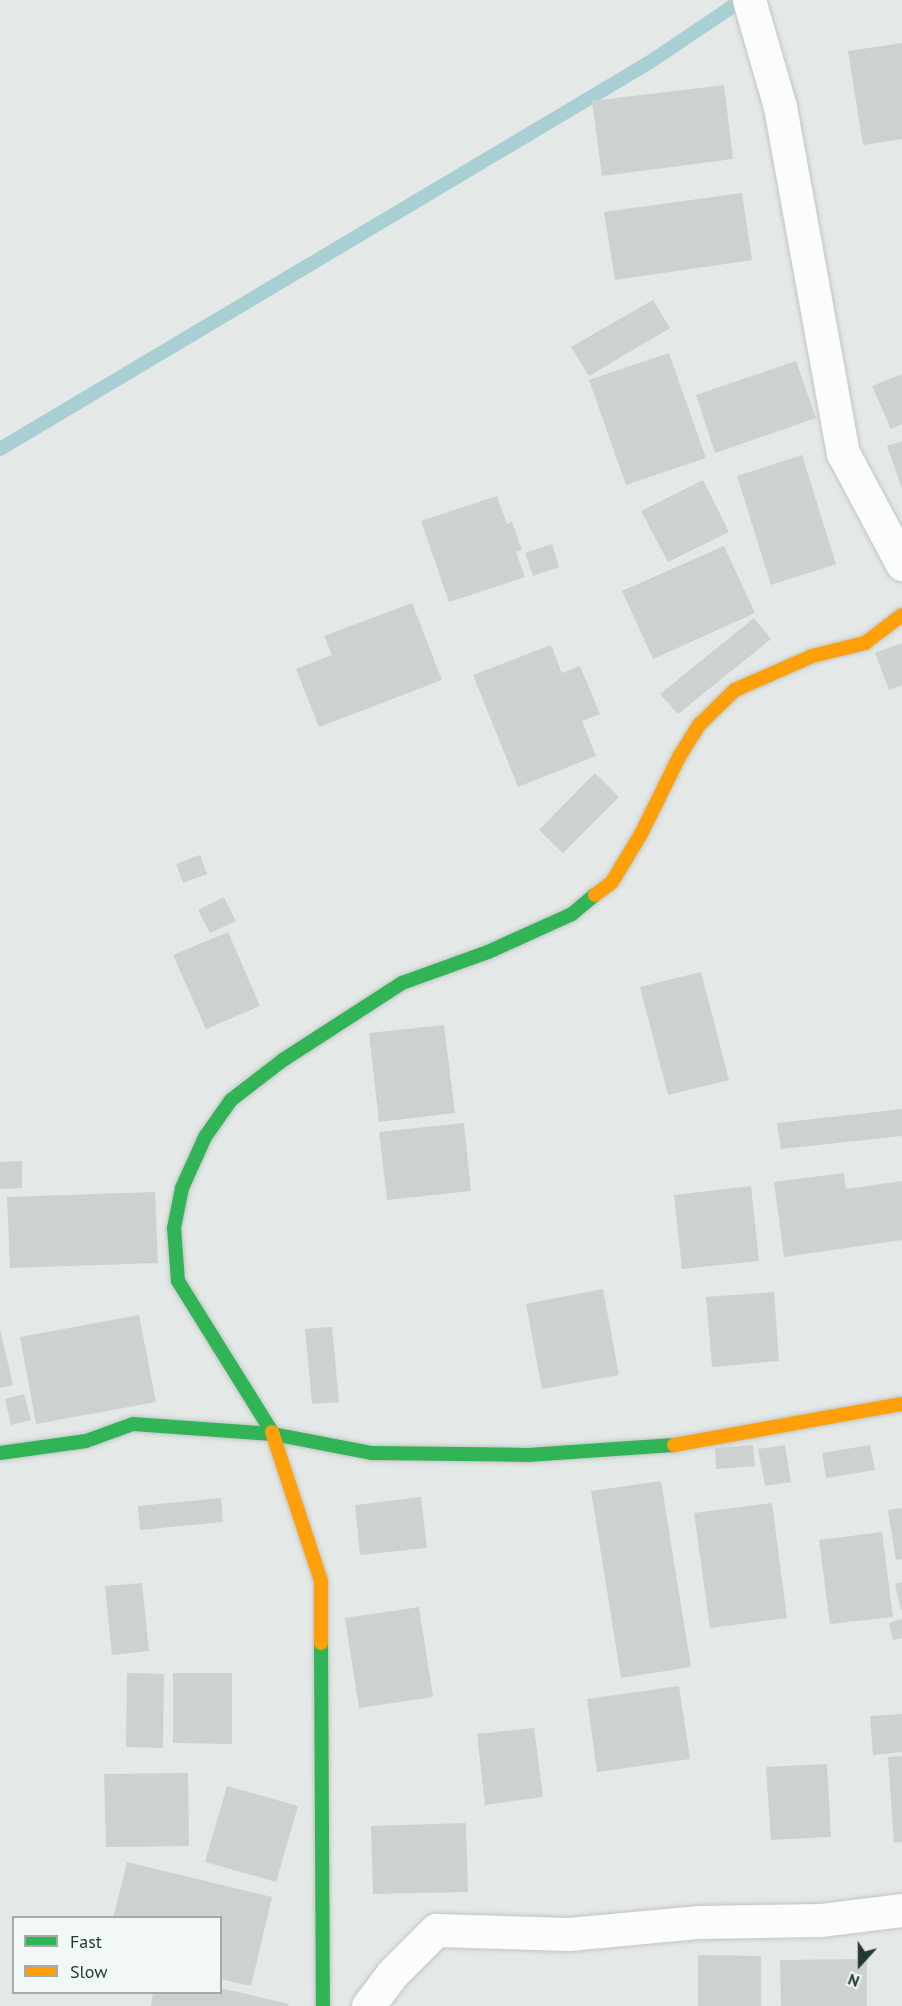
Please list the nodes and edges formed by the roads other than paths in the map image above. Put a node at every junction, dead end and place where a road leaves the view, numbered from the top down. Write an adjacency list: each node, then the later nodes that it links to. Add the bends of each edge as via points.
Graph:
1 (749, 0): 2 (street, via 780,108 843,453)
2 (902, 564)
3 (902, 615): 5 (street, via 865,644 812,656 735,690 700,724 612,882 572,914 488,952 402,983 283,1060 231,1100 205,1137 182,1188 174,1228 178,1281)
4 (902, 1404): 5 (street, via 657,1448 528,1455 372,1453)
5 (273, 1434): 6 (street, via 134,1424 86,1441); 8 (street, via 321,1581)
6 (0, 1453)
7 (902, 1910): 9 (street, via 820,1920 699,1922 569,1934 436,1930)
8 (323, 2006)
9 (368, 2006)

